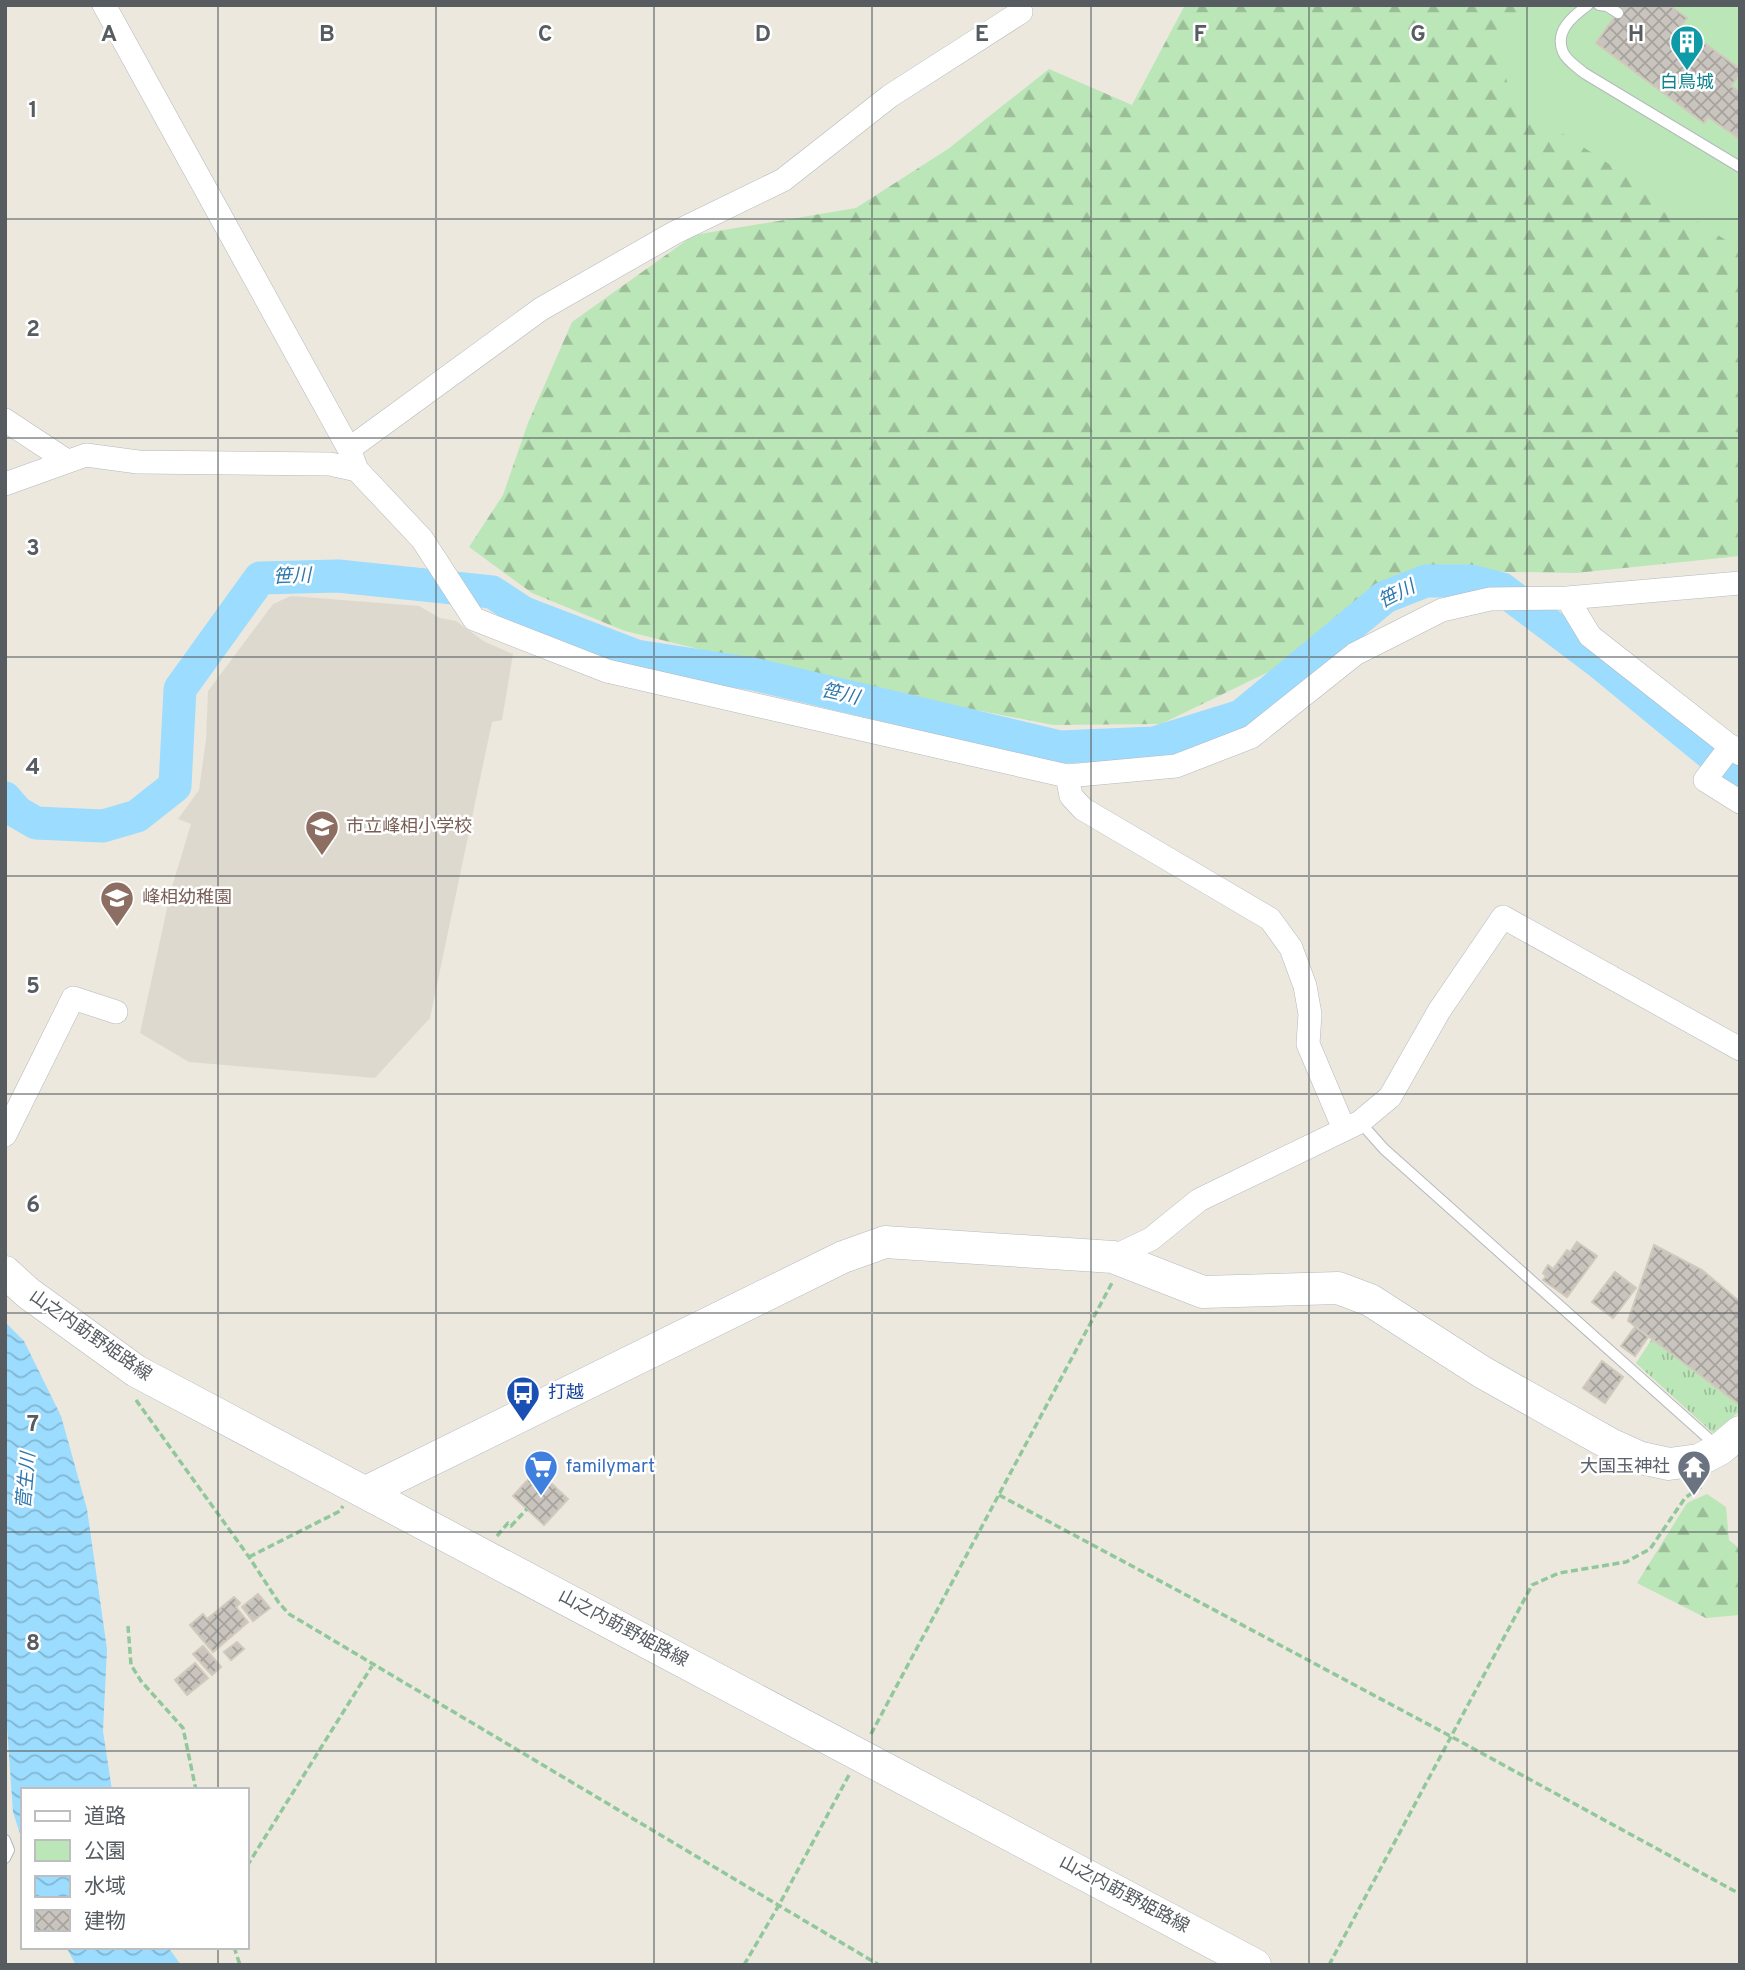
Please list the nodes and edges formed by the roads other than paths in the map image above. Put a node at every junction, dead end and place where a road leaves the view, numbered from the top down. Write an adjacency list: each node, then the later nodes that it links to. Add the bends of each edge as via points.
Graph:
1 (104, 5): 8 (street)
2 (1588, 5): 6 (lane, via 1570,17 1560,37 1563,54 1584,73)
3 (1599, 5): 5 (lane)
4 (1021, 12): 8 (street, via 890,96 783,180 674,233 541,309)
5 (1618, 13)
6 (1740, 167)
7 (5, 420): 9 (street)
8 (353, 460): 9 (street, via 330,464 138,462 86,455); 14 (street, via 422,539 474,619 607,671)
9 (67, 461): 10 (street)
10 (5, 484)
11 (1740, 583): 12 (street)
12 (1567, 598): 13 (street, via 1590,636); 14 (street, via 1490,599 1442,610 1355,654 1251,737 1176,766)
13 (1735, 750): 15 (street, via 1705,780)
14 (1067, 776): 18 (street, via 1071,796 1083,809 1270,919 1291,948 1305,986 1310,1014 1308,1044)
15 (1740, 802)
16 (116, 1012): 19 (street, via 73,998)
17 (1735, 1039): 18 (street, via 1503,917 1439,1011 1391,1097)
18 (1352, 1126): 20 (street, via 1199,1200); 22 (lane)
19 (5, 1135)
20 (1118, 1259): 22 (street, via 1203,1292 1338,1287 1370,1300 1482,1372 1641,1458 1669,1464 1699,1460); 23 (street, via 886,1242 843,1257)
21 (5, 1272): 23 (street, 山之内莇野姫路線, via 136,1371)
22 (1730, 1441)
23 (360, 1489): 26 (street, 山之内莇野姫路線)
24 (5, 1840): 25 (lane, via 9,1850)
25 (5, 1858)
26 (1255, 1965)

